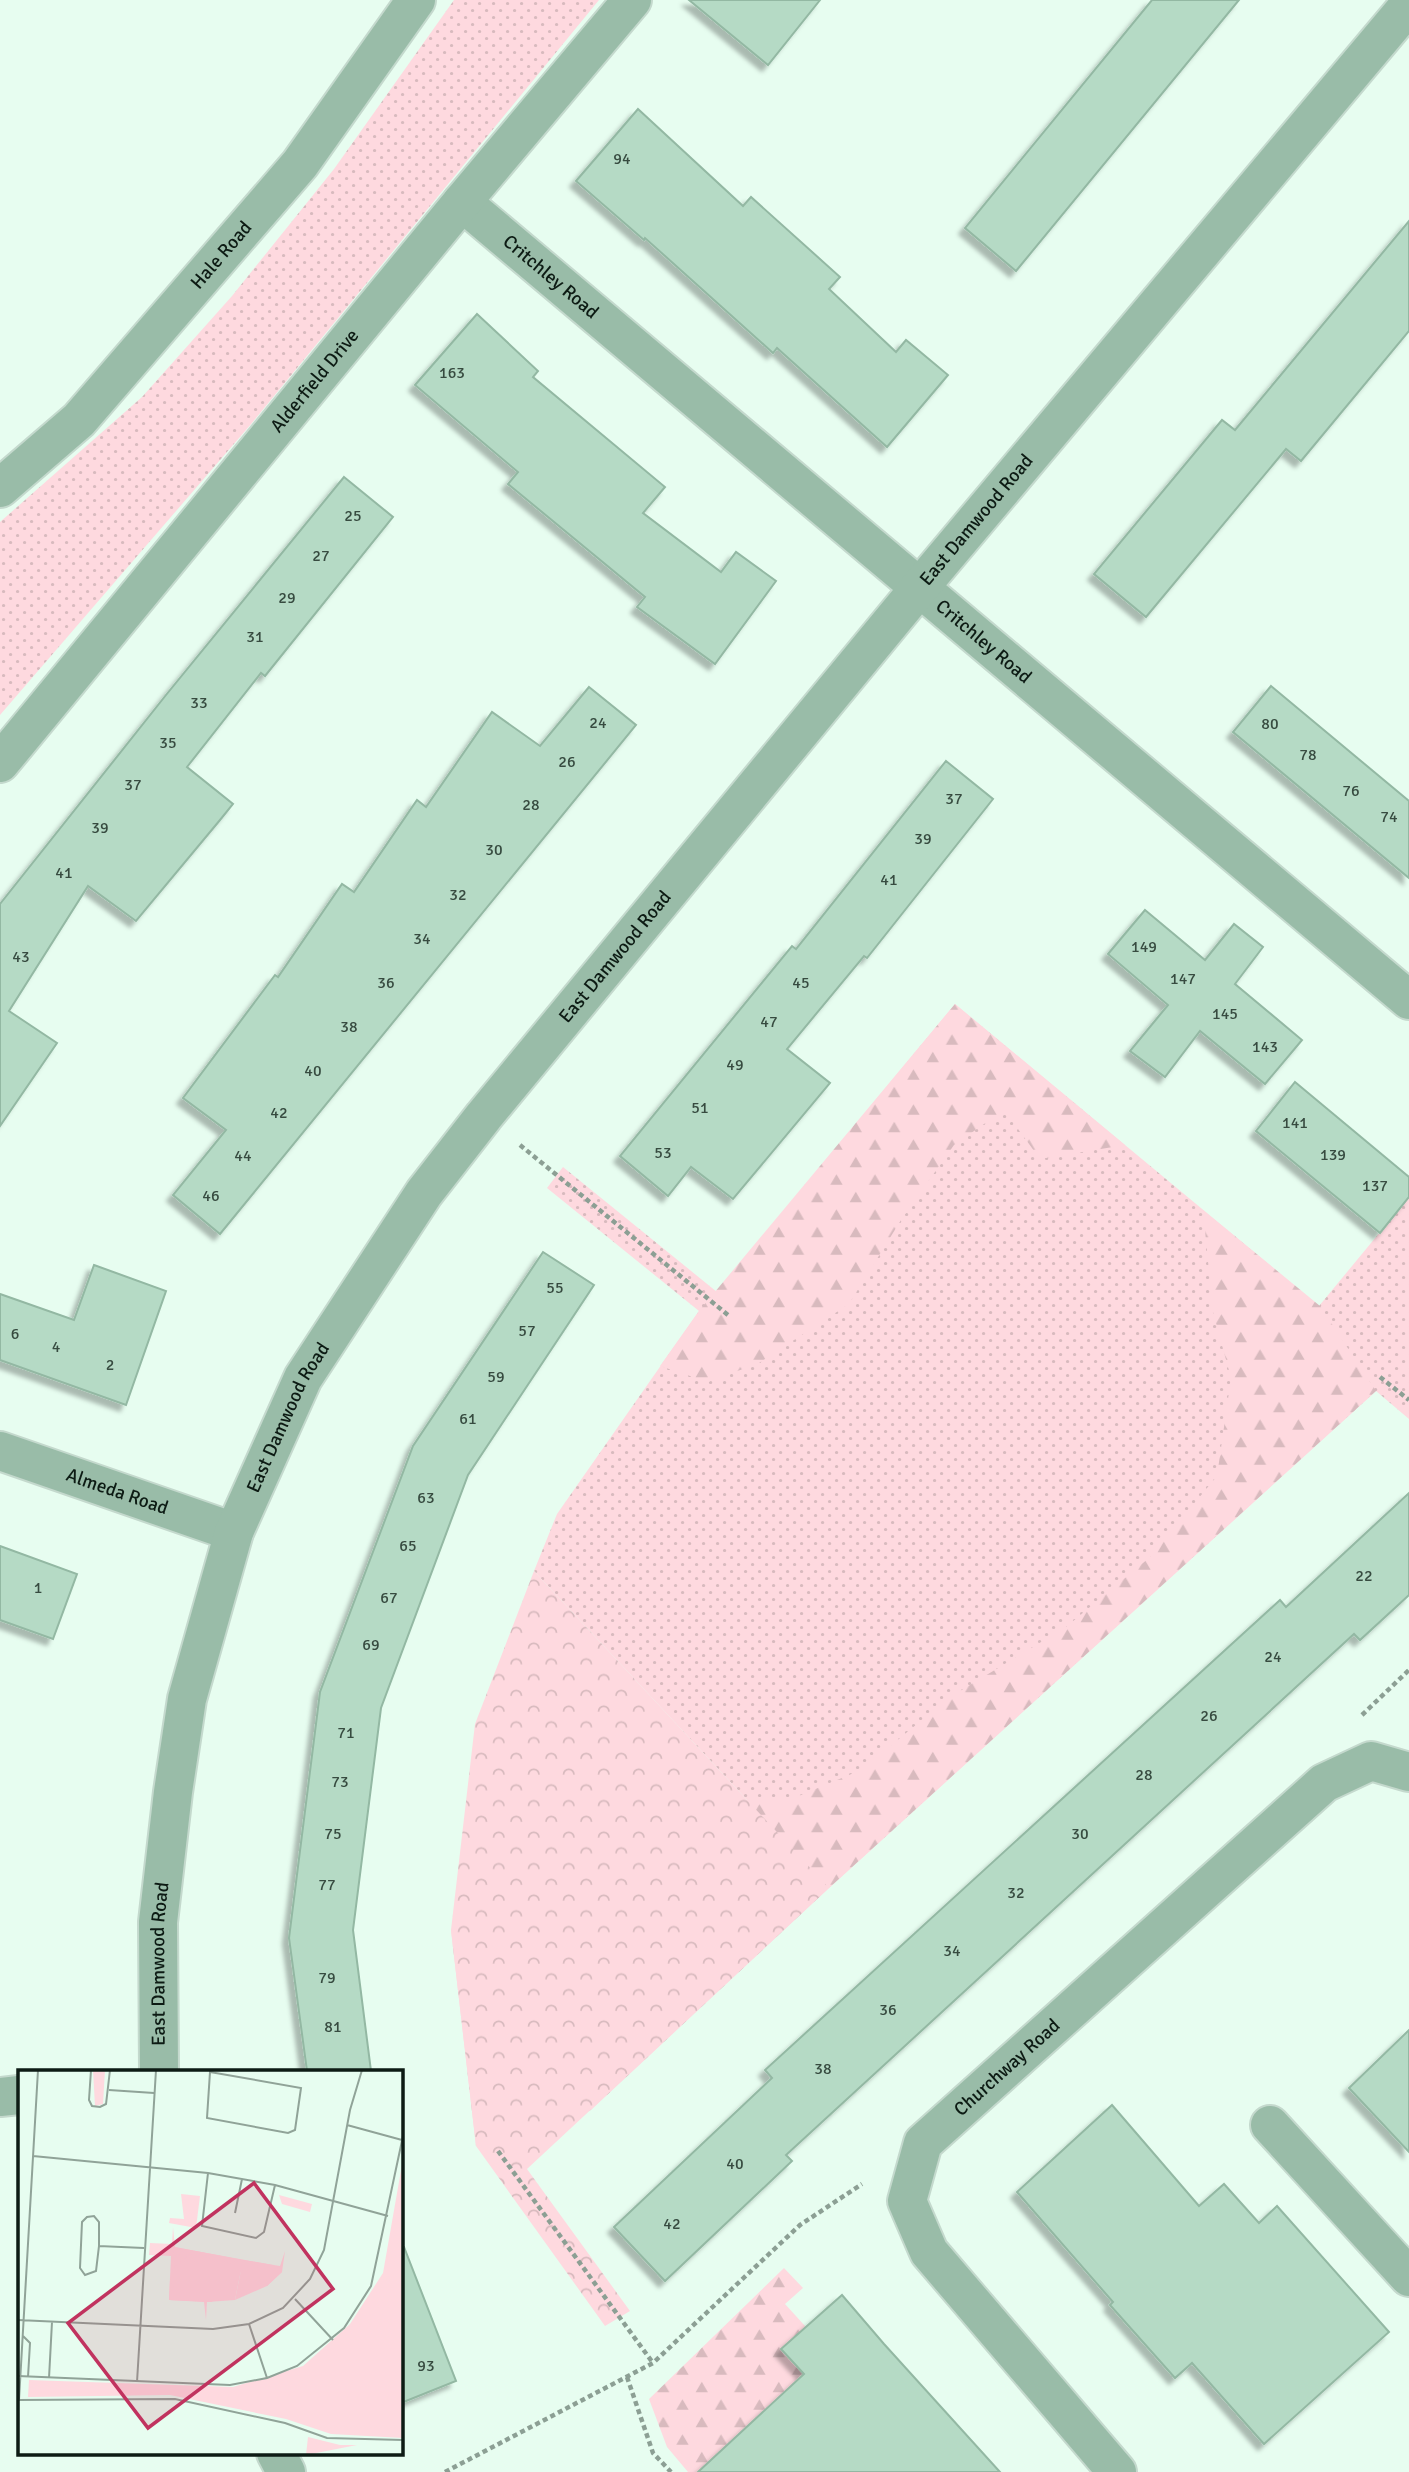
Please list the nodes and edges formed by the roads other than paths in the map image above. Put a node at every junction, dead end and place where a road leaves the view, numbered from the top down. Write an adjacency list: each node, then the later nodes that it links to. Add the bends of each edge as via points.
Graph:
1 (416, 0): 5 (street, Hale Road, via 300,164 79,420)
2 (632, 0): 4 (street, Alderfield Drive)
3 (1409, 5): 6 (street, East Damwood Road)
4 (462, 202): 6 (street, Critchley Road); 7 (street, Alderfield Drive)
5 (0, 488)
6 (920, 587): 8 (street, Critchley Road); 10 (street, East Damwood Road, via 424,1193 303,1378)
7 (0, 763)
8 (1409, 1000)
9 (0, 1451): 10 (street, Almeda Road)
10 (234, 1532): 12 (street, East Damwood Road, via 187,1699 173,1792 158,1922)
11 (1409, 1772): 19 (street, Churchway Road, via 1371,1761 1324,1783 923,2143 907,2201 929,2252)
12 (159, 2070)
13 (18, 2095): 14 (street)
14 (0, 2097)
15 (1270, 2125): 16 (street)
16 (1409, 2277)
17 (277, 2454): 18 (street)
18 (286, 2472)
19 (1116, 2472)

